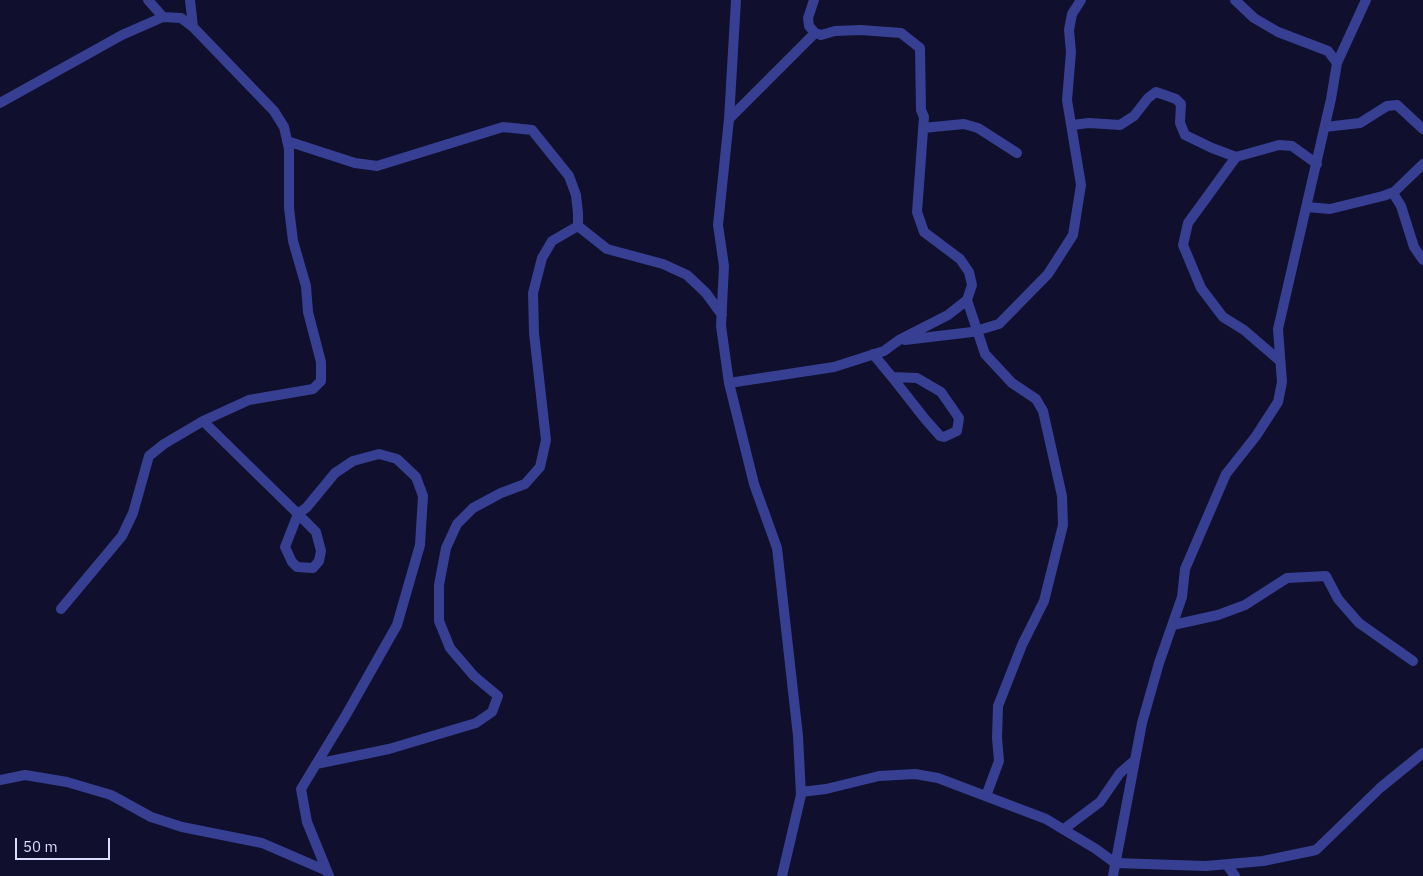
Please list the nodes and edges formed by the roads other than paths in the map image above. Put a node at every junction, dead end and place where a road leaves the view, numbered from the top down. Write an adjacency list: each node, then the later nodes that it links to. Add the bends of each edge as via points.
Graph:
1 (148, 0): 10 (street)
2 (736, 0): 15 (street)
3 (814, 0): 12 (street, via 808,18)
4 (1070, 0): 9 (street)
5 (1081, 0): 9 (street)
6 (1235, 0): 13 (street, via 1254,18 1278,32 1328,52)
7 (1366, 0): 13 (street)
8 (190, 1): 11 (street)
9 (1072, 14): 16 (street, via 1068,100)
10 (163, 17): 11 (street, via 180,18); 14 (street, via 122,35)
11 (193, 28): 20 (street, via 274,111 284,127)
12 (815, 33): 15 (street); 18 (street, via 861,30 901,33 910,38 920,48)
13 (1336, 63): 17 (street)
14 (0, 103)
15 (729, 119): 30 (street, via 718,225 724,266)
16 (1072, 125): 22 (street, via 1120,125 1134,116 1156,92 1181,104 1180,123 1185,135); 31 (street, via 1081,185 1073,235 1048,274 1000,324)
17 (1325, 127): 19 (street, via 1360,123 1387,106 1397,105); 23 (street)
18 (923, 128): 21 (street, via 964,124 978,128); 29 (street, via 917,212 924,232 960,259 969,272 972,285)
19 (1423, 129)
20 (287, 141): 27 (street, via 354,163 377,166 502,127 532,130 569,176 576,194); 37 (street, via 293,241 306,286 308,312 321,362 321,381 313,388 249,400)
21 (1017, 153)
22 (1236, 157): 23 (street, via 1279,145 1292,146); 34 (street, via 1188,223 1183,246 1201,288 1223,317 1244,330)
23 (1317, 164): 26 (street)
24 (1423, 164): 25 (street)
25 (1393, 193): 26 (street, via 1330,209); 28 (street)
26 (1307, 207): 34 (street, via 1278,328)
27 (578, 226): 30 (street, via 607,249 663,264 687,275); 44 (street, via 552,242 542,258 533,293 534,333 546,440 540,467 525,484 473,508 458,524 446,548 438,585 439,622 446,639 474,676 498,696 492,712 476,723 389,749)
28 (1423, 260)
29 (966, 300): 31 (street); 32 (street, via 948,315)
30 (722, 315): 36 (street)
31 (978, 331): 32 (street); 47 (street, via 985,354 1012,383 1036,399 1043,411 1060,483 1063,525 1044,600 998,706 1000,760)
32 (899, 340): 33 (street)
33 (874, 354): 35 (street); 36 (street, via 834,367)
34 (1280, 361): 40 (street, via 1282,382 1278,402 1226,474 1185,569 1182,597)
35 (892, 377): 35 (street, via 940,436 957,431 960,418 941,392 917,378)
36 (729, 383): 46 (street, via 754,484 776,548 798,736)
37 (203, 421): 38 (street); 39 (street, via 149,456 133,513 122,536)
38 (298, 514): 38 (street, via 286,547 297,567 313,568 321,551 316,532); 44 (street, via 335,472 353,461 379,454 398,459 416,477 424,496 420,546 397,625)
39 (62, 610)
40 (1173, 625): 41 (street, via 1245,605 1287,578 1326,576 1338,599 1359,623); 43 (street, via 1142,723)
41 (1413, 661)
42 (1423, 753): 50 (street, via 1374,794 1316,850)
43 (1135, 760): 48 (street, via 1120,773 1100,802); 49 (street)
44 (316, 764): 51 (street, via 301,789 307,822)
45 (0, 780): 51 (street, via 25,776 67,782 111,795 151,817 182,827 262,843)
46 (801, 792): 47 (street, via 879,776 915,774 938,778); 52 (street)
47 (986, 796): 48 (street)
48 (1064, 829): 49 (street)
49 (1115, 863): 50 (street); 53 (street)
50 (1227, 865): 54 (street)
51 (328, 873)
52 (782, 876)
53 (1112, 876)
54 (1235, 876)

